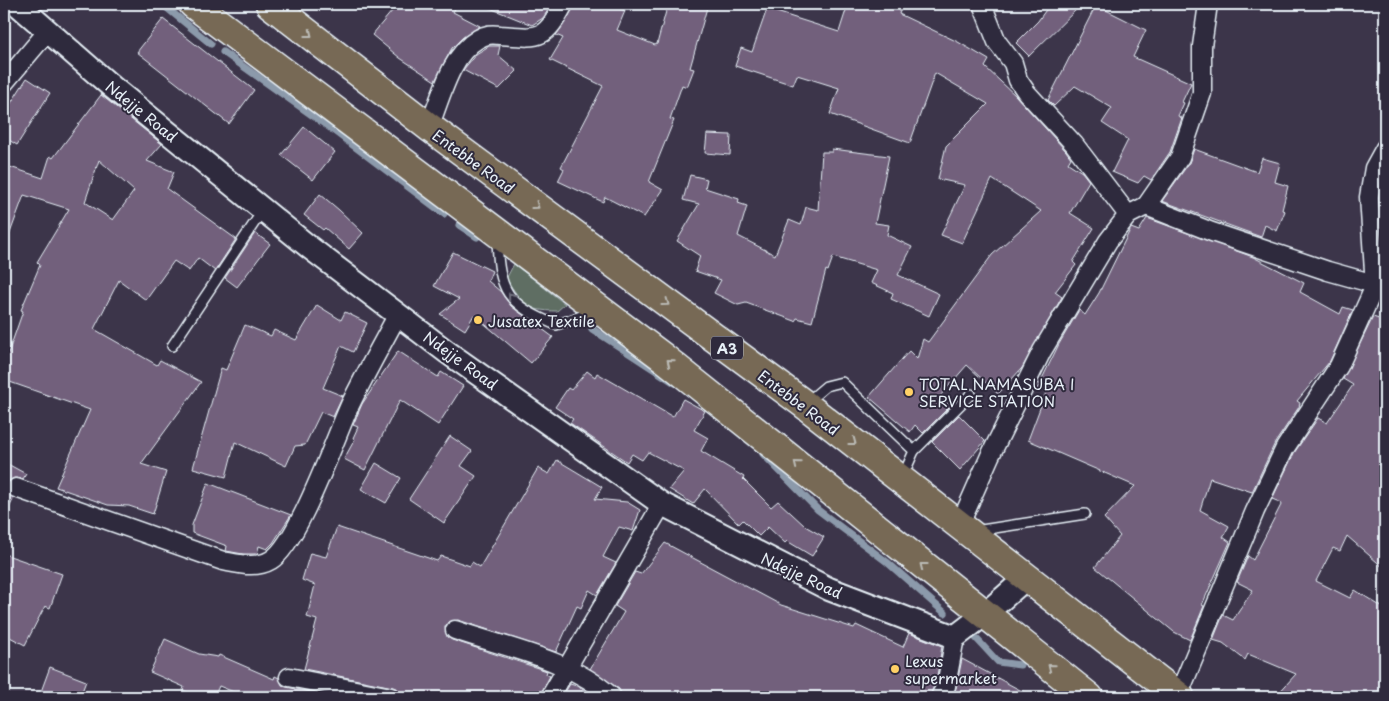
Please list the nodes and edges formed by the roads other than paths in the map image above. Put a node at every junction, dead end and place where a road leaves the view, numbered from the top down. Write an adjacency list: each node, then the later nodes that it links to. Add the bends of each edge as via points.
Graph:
1 (17, 4): 7 (street, Ndejje Road)
2 (193, 4): 14 (main road)
3 (270, 4): 9 (main road, Entebbe Road / A3, one-way to 9)
4 (564, 4): 9 (street, via 543,34 532,38 488,34 467,47 454,65)
5 (982, 4): 13 (street, via 997,42 1013,63 1027,94 1074,144)
6 (1208, 4): 11 (street, via 1202,46 1202,93 1180,156)
7 (47, 32): 8 (street); 12 (street, Ndejje Road)
8 (4, 83)
9 (429, 127): 20 (main road, Entebbe Road / A3, one-way to 20)
10 (1385, 148): 15 (street, via 1374,168 1369,197)
11 (1146, 206): 13 (street); 15 (street, via 1212,232)
12 (263, 209): 17 (street, Ndejje Road); 18 (lane)
13 (1128, 214): 26 (street, via 1108,241 1023,386 973,493)
14 (496, 231): 16 (main road); 16 (lane, one-way to 14, via 556,325 531,315 509,296 498,271)
15 (1380, 287): 38 (street, via 1339,366 1285,448 1255,511)
16 (600, 309): 28 (main road, one-way to 16)
17 (398, 314): 23 (street, via 351,404 301,520 285,548 271,560 248,566 223,561); 24 (street, Ndejje Road)
18 (172, 346)
19 (971, 394): 21 (lane)
20 (804, 404): 21 (lane, via 826,386 842,382); 22 (main road, Entebbe Road / A3, one-way to 22)
21 (914, 451): 22 (lane)
22 (902, 479): 26 (main road, Entebbe Road / A3)
23 (16, 488)
24 (662, 504): 30 (street, Ndejje Road, via 829,590); 31 (street)
25 (1085, 514): 26 (lane)
26 (965, 528): 27 (main road, Entebbe Road / A3)
27 (1026, 578): 28 (street); 38 (main road, Entebbe Road / A3)
28 (985, 614): 30 (street); 37 (main road, one-way to 28)
29 (455, 630): 31 (street)
30 (955, 637): 36 (street, via 946,686)
31 (567, 667): 34 (street); 35 (street)
32 (288, 677): 33 (street)
33 (390, 697)
34 (550, 697)
35 (612, 697)
36 (940, 697)
37 (1089, 697)
38 (1179, 697)

